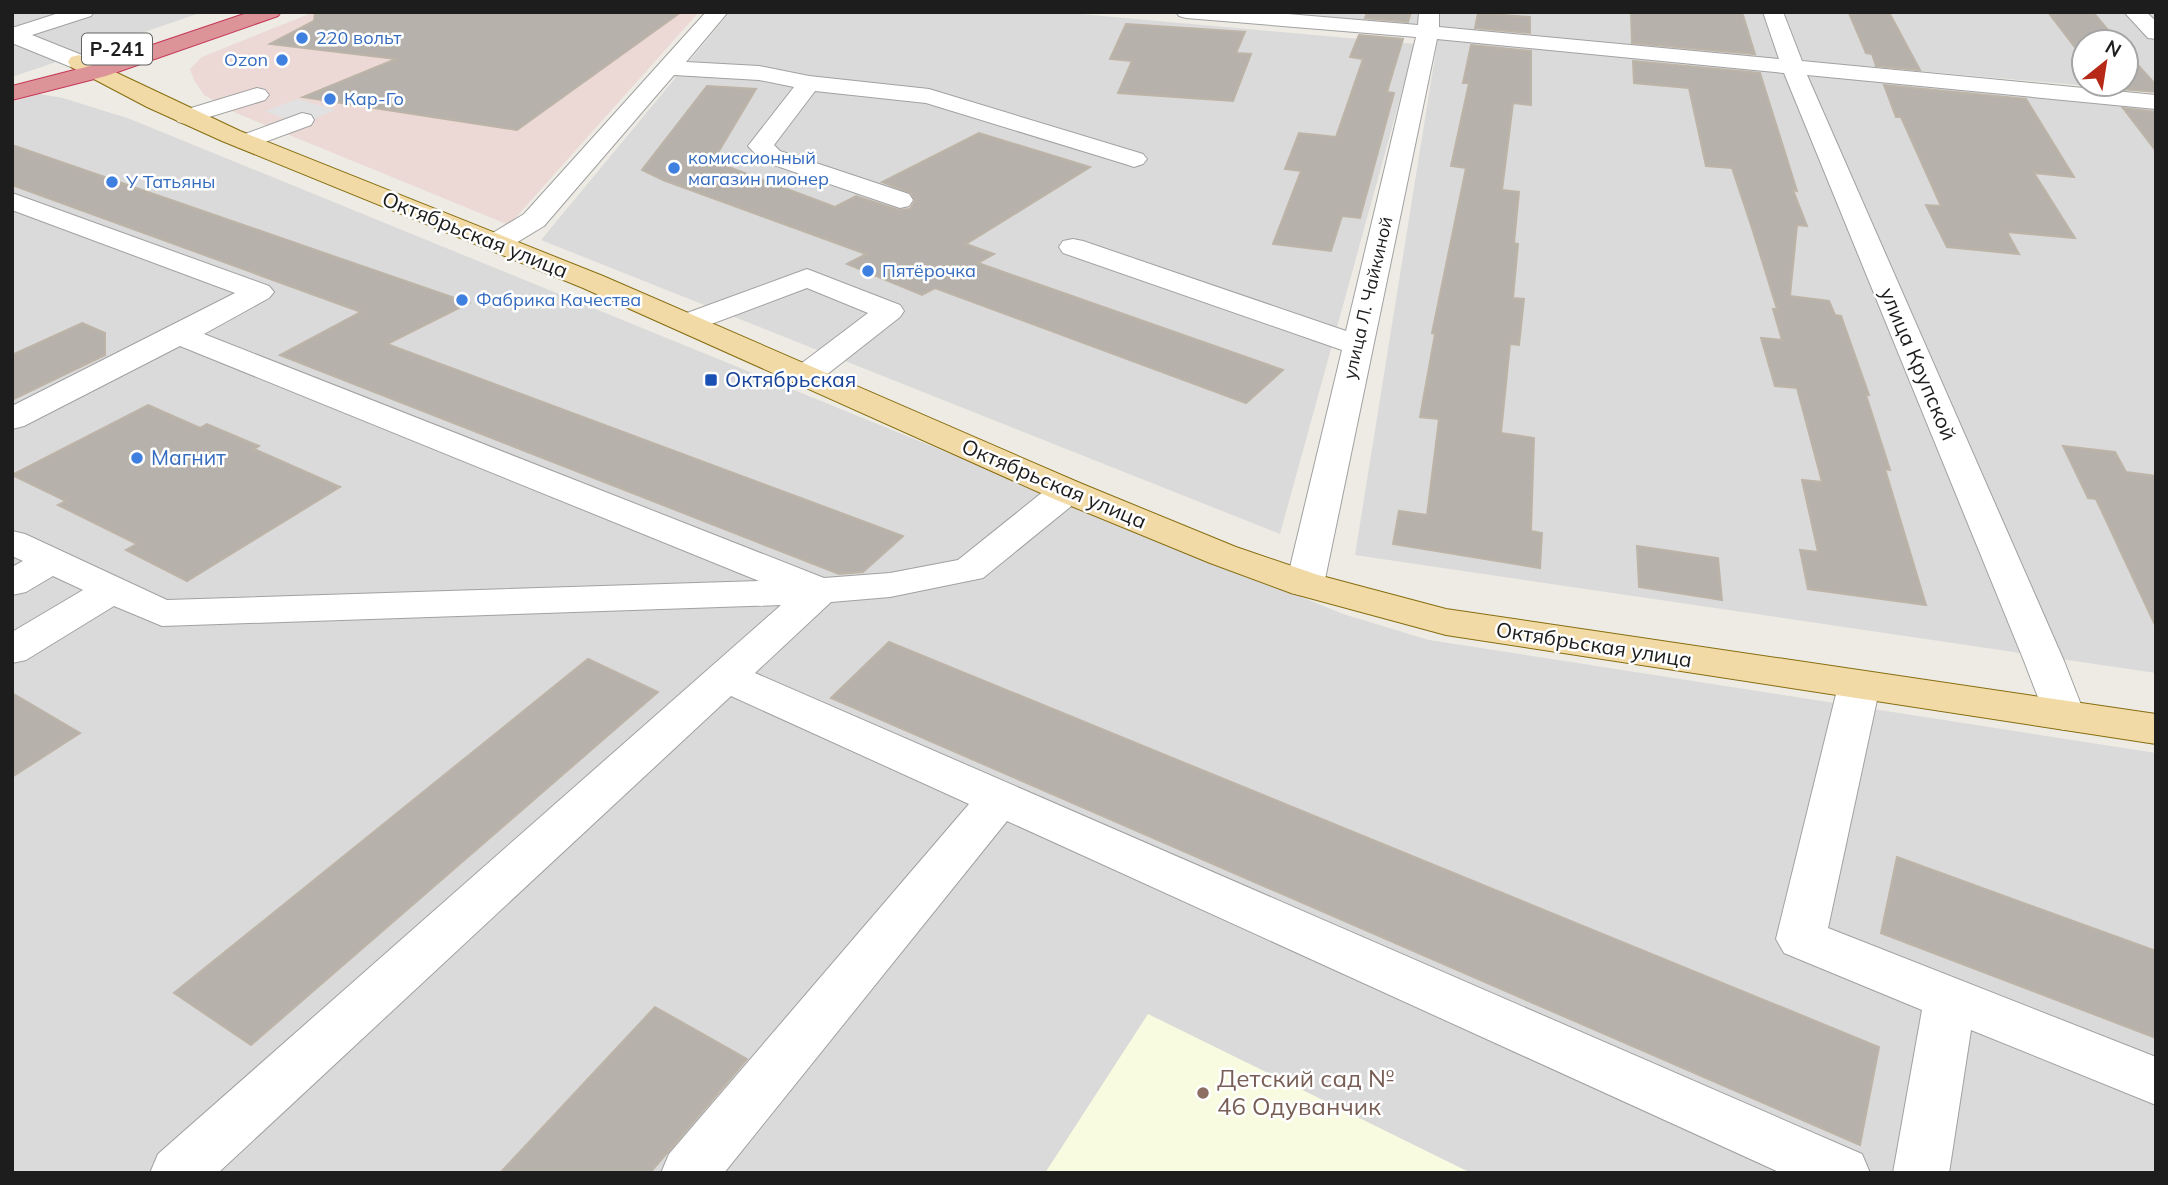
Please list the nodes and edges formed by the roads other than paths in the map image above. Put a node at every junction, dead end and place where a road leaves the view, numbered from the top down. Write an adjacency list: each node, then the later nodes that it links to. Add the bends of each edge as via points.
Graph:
1 (84, 12): 10 (street)
2 (222, 12): 11 (highway, Р-241)
3 (271, 12): 11 (highway, Р-241, via 205,36)
4 (718, 12): 12 (street)
5 (1186, 12): 8 (street)
6 (1773, 12): 13 (street, улица Крупской)
7 (2134, 12): 9 (street)
8 (1429, 22): 13 (street); 29 (street, улица Л. Чайкиной)
9 (2156, 33)
10 (12, 35): 11 (street, Октябрьская улица)
11 (89, 67): 15 (highway, Р-241); 16 (highway, Р-241); 19 (main road, Октябрьская улица)
12 (669, 68): 14 (street, via 760,73); 25 (street, via 534,220)
13 (1793, 68): 18 (street); 42 (street, улица Крупской)
14 (809, 83): 22 (street, via 929,96); 23 (street, via 760,146 771,156)
15 (12, 87)
16 (12, 93)
17 (257, 94): 19 (street)
18 (2156, 102)
19 (186, 117): 21 (main road, Октябрьская улица)
20 (302, 120): 21 (street)
21 (246, 142): 25 (main road, Октябрьская улица)
22 (1134, 159)
23 (900, 200)
24 (12, 201): 28 (street, via 259,292)
25 (496, 243): 27 (main road, Октябрьская улица)
26 (1073, 247): 29 (street)
27 (687, 323): 30 (main road, Октябрьская улица); 30 (street, via 807,278 890,311)
28 (179, 335): 31 (street); 38 (street)
29 (1358, 345): 36 (street, улица Л. Чайкиной)
30 (805, 376): 32 (main road, Октябрьская улица)
31 (12, 419)
32 (1067, 491): 36 (main road, Октябрьская улица); 38 (street, via 970,570 890,585)
33 (12, 542): 34 (street)
34 (52, 561): 35 (street); 37 (street)
35 (12, 583)
36 (1305, 584): 41 (main road, Октябрьская улица, via 1446,622)
37 (112, 590): 38 (street, via 163,613); 39 (street)
38 (820, 591): 40 (street)
39 (12, 650)
40 (726, 677): 44 (street); 47 (street)
41 (1859, 686): 42 (main road, Октябрьская улица); 45 (street, via 1801,939)
42 (2064, 715): 43 (main road, Октябрьская улица)
43 (2156, 729)
44 (999, 799): 48 (street); 49 (street)
45 (1950, 999): 46 (street); 50 (street)
46 (2156, 1081)
47 (178, 1173)
48 (690, 1173)
49 (1842, 1173)
50 (1922, 1173)

